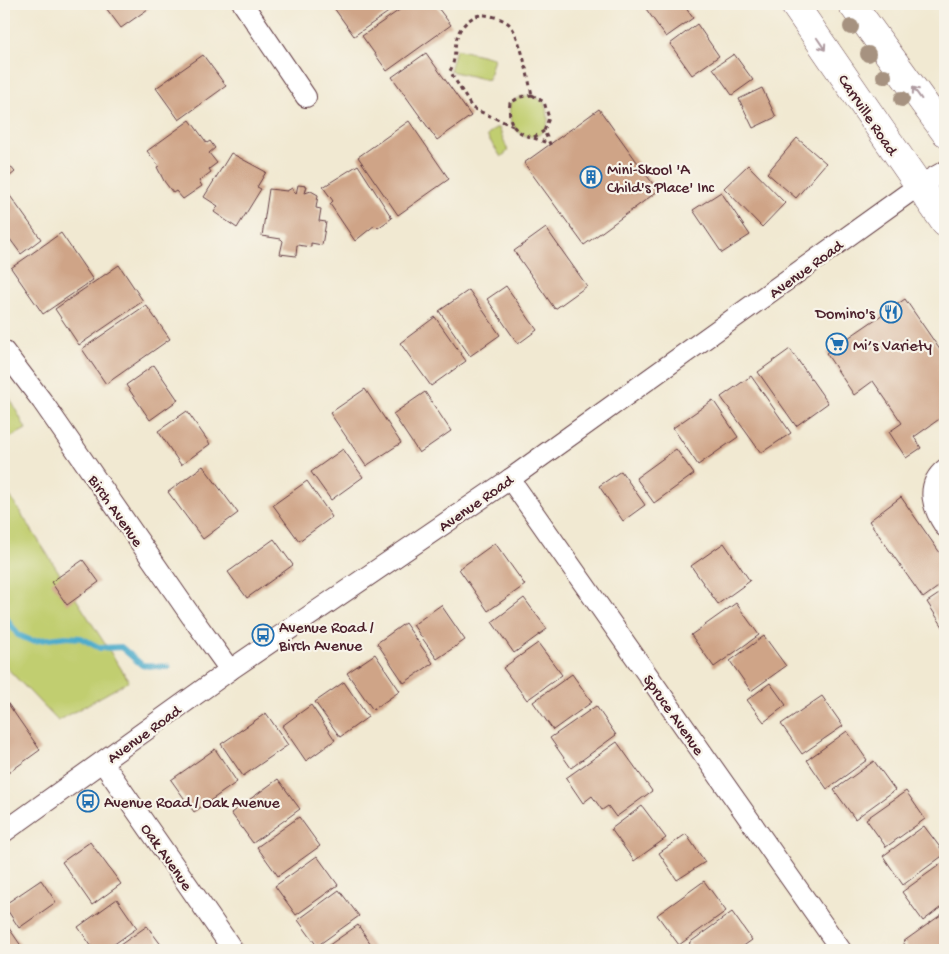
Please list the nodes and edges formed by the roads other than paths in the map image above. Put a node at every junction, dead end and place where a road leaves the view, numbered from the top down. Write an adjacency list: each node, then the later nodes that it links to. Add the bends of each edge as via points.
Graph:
1 (243, 4): 4 (street)
2 (794, 4): 7 (main road, Carrville Road, one-way to 7)
3 (852, 4): 5 (main road, one-way to 3)
4 (306, 97)
5 (945, 132)
6 (945, 171): 7 (street, Avenue Road)
7 (918, 186): 8 (main road, Carrville Road); 11 (street, Avenue Road)
8 (945, 223)
9 (4, 351): 13 (street, Birch Avenue)
10 (945, 469): 12 (street, via 935,484 932,498 934,511)
11 (510, 478): 13 (street, Avenue Road); 17 (street, Spruce Avenue)
12 (945, 527)
13 (230, 670): 14 (street, Avenue Road)
14 (103, 763): 15 (street, Avenue Road); 16 (street, Oak Avenue)
15 (4, 832)
16 (234, 950)
17 (841, 950)

